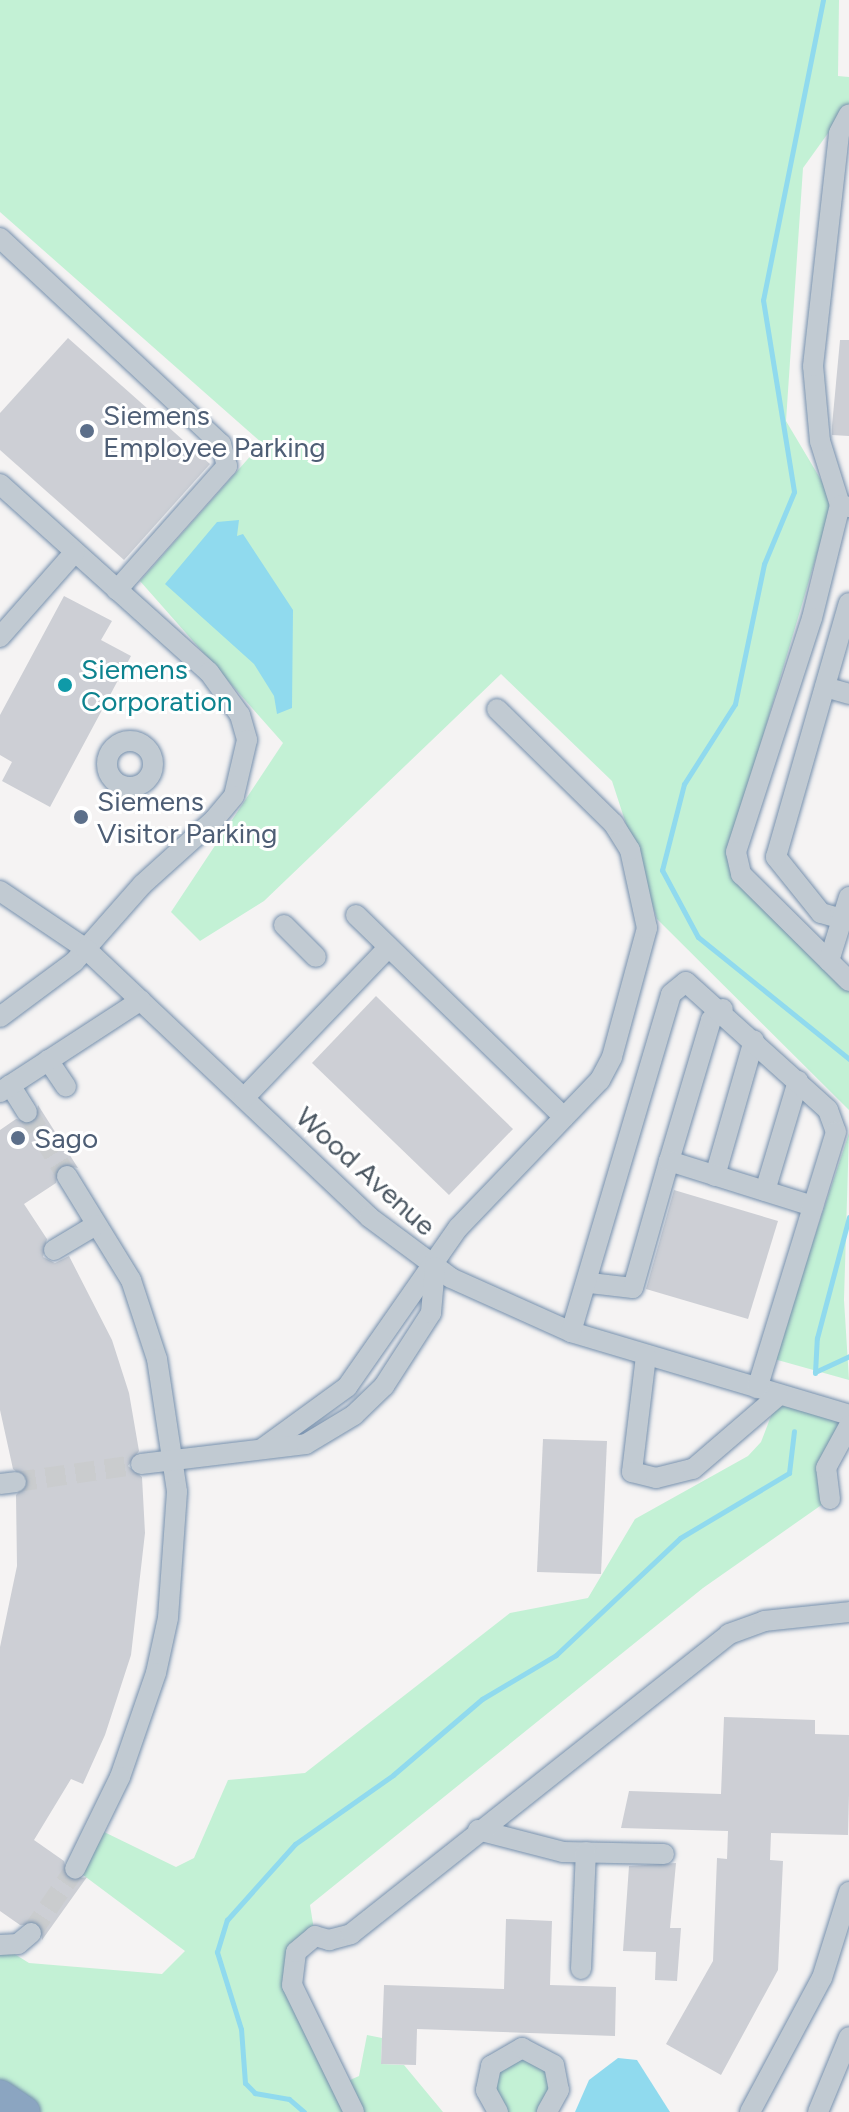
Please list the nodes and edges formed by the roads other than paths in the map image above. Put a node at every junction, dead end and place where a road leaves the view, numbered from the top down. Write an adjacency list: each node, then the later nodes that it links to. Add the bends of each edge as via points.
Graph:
1 (849, 114): 3 (street, via 839,133 813,366 820,441)
2 (0, 238): 7 (street, via 221,444 227,466)
3 (841, 470): 5 (street)
4 (0, 484): 6 (street)
5 (845, 506): 21 (street, via 736,852 741,874)
6 (75, 552): 7 (street); 9 (street)
7 (117, 590): 19 (street, via 226,690 240,715 246,754 234,796 142,885)
8 (849, 603): 10 (street)
9 (0, 637)
10 (825, 687): 11 (street); 16 (street, via 776,857 821,913)
11 (849, 694)
12 (497, 709): 33 (street, via 619,830 647,920 609,1066)
13 (0, 891): 19 (street, Wood Avenue)
14 (849, 897): 16 (street)
15 (356, 915): 18 (street)
16 (842, 919): 21 (street)
17 (284, 925): 20 (street)
18 (389, 947): 31 (street); 33 (street)
19 (86, 949): 23 (street, Wood Avenue); 25 (street)
20 (316, 957)
21 (829, 961): 22 (street)
22 (849, 981)
23 (141, 1000): 27 (street); 31 (street, Wood Avenue)
24 (723, 1009): 26 (street); 34 (street, via 711,1020); 42 (street, via 686,982 671,994)
25 (0, 1017)
26 (754, 1040): 28 (street); 36 (street)
27 (48, 1060): 29 (street); 30 (street)
28 (798, 1081): 37 (street); 38 (street, via 828,1110 836,1132)
29 (66, 1087)
30 (5, 1088): 32 (street)
31 (244, 1098): 41 (street, Wood Avenue, via 375,1222)
32 (27, 1112)
33 (564, 1117): 41 (street, via 458,1228)
34 (669, 1161): 36 (street); 42 (street, via 633,1288)
35 (67, 1176): 39 (street)
36 (715, 1176): 37 (street)
37 (765, 1191): 38 (street)
38 (813, 1206): 47 (street)
39 (96, 1225): 40 (street); 52 (street, via 131,1280 148,1332)
40 (54, 1250)
41 (435, 1267): 43 (street, Wood Avenue, via 495,1302); 45 (street); 46 (street, via 431,1313)
42 (590, 1283): 43 (street)
43 (571, 1332): 44 (street, Wood Avenue)
44 (646, 1356): 47 (street, Wood Avenue); 48 (street, via 632,1472 656,1478 693,1469)
45 (365, 1366): 46 (street); 51 (street, via 327,1406)
46 (388, 1380): 51 (street, via 324,1435)
47 (757, 1388): 48 (street, Wood Avenue)
48 (779, 1395): 49 (street, Wood Avenue)
49 (849, 1415)
50 (849, 1426): 54 (street, via 826,1468)
51 (263, 1448): 52 (street)
52 (174, 1461): 53 (street); 59 (street, via 168,1618 156,1673 120,1777)
53 (141, 1464)
54 (830, 1499)
55 (849, 1612): 56 (street, via 764,1621 729,1634)
56 (478, 1830): 57 (street, via 517,1843); 67 (street, via 351,1934 329,1940 315,1936 296,1952 292,1985)
57 (586, 1852): 58 (street); 63 (street)
58 (664, 1854)
59 (75, 1869)
60 (849, 1892): 70 (street, via 822,1978)
61 (31, 1933): 62 (street, via 18,1944)
62 (0, 1945)
63 (581, 1969)
64 (849, 2037): 71 (street)
65 (0, 2095): 66 (highway)
66 (25, 2112)
67 (354, 2112)
68 (498, 2112): 69 (street, via 486,2090 491,2066 522,2048 546,2056 559,2077)
69 (547, 2112)
70 (750, 2112)
71 (818, 2112)

